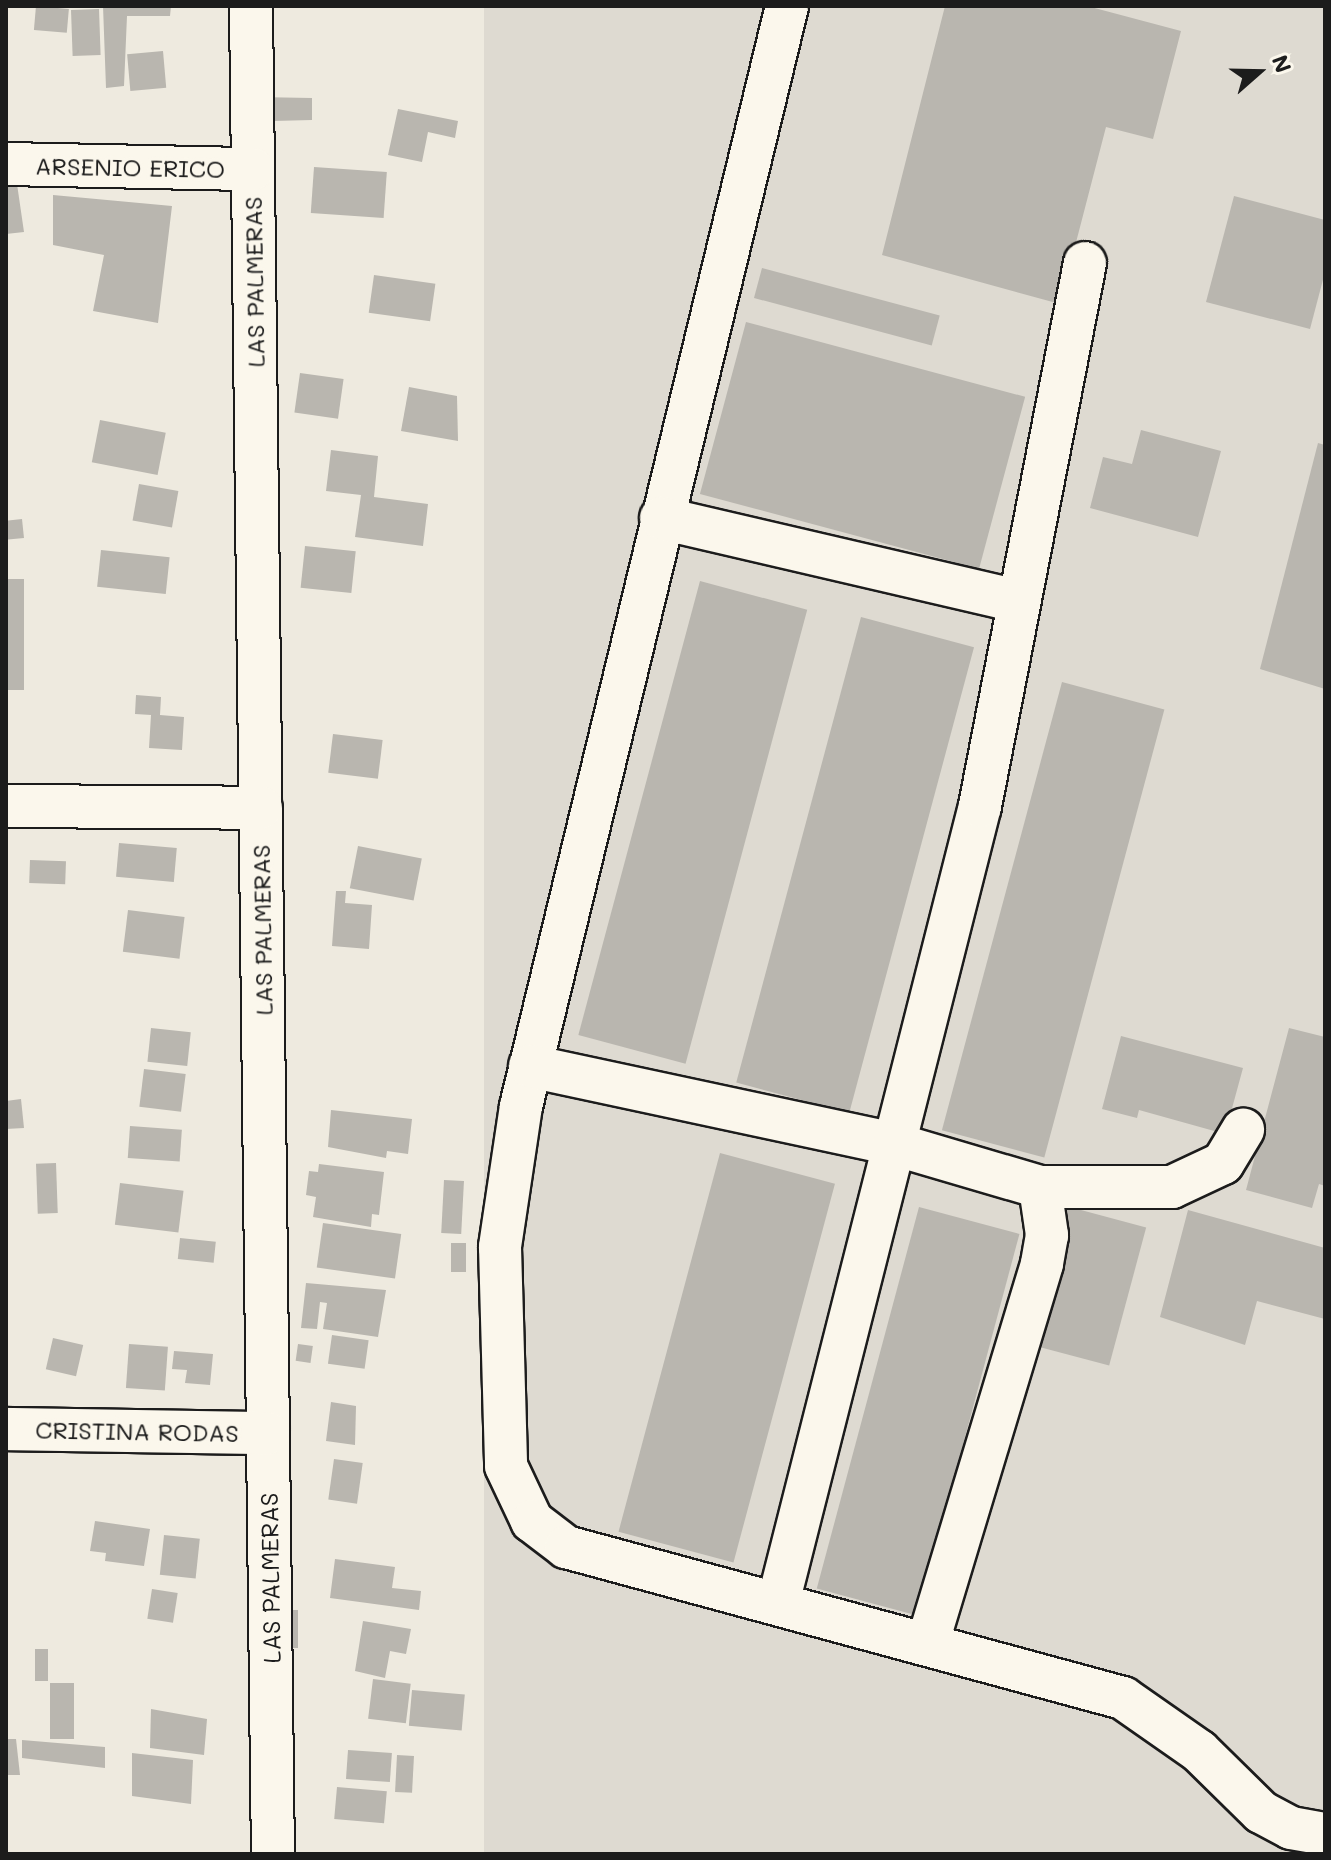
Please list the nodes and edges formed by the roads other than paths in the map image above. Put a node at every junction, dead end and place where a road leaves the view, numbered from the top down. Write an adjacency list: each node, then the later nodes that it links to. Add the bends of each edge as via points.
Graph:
1 (251, 6): 4 (street, LAS PALMERAS)
2 (787, 6): 6 (street)
3 (6, 164): 4 (street, ARSENIO ERICO)
4 (253, 169): 9 (street, LAS PALMERAS)
5 (1085, 263): 7 (street)
6 (661, 518): 7 (street); 10 (street)
7 (1019, 601): 12 (street, via 980,806)
8 (6, 806): 9 (street)
9 (261, 808): 15 (street, LAS PALMERAS)
10 (530, 1066): 12 (street); 16 (street, via 500,1247 502,1437 511,1483 532,1521 566,1547)
11 (1243, 1130): 13 (street, via 1223,1163 1172,1187)
12 (894, 1144): 13 (street); 16 (street)
13 (1040, 1187): 17 (street, via 1047,1235 1042,1264)
14 (6, 1429): 15 (street, CRISTINA RODAS)
15 (268, 1433): 19 (street, LAS PALMERAS)
16 (778, 1603): 17 (street)
17 (927, 1644): 18 (street, via 1123,1698 1199,1751 1261,1812 1291,1828)
18 (1325, 1834)
19 (273, 1854)

